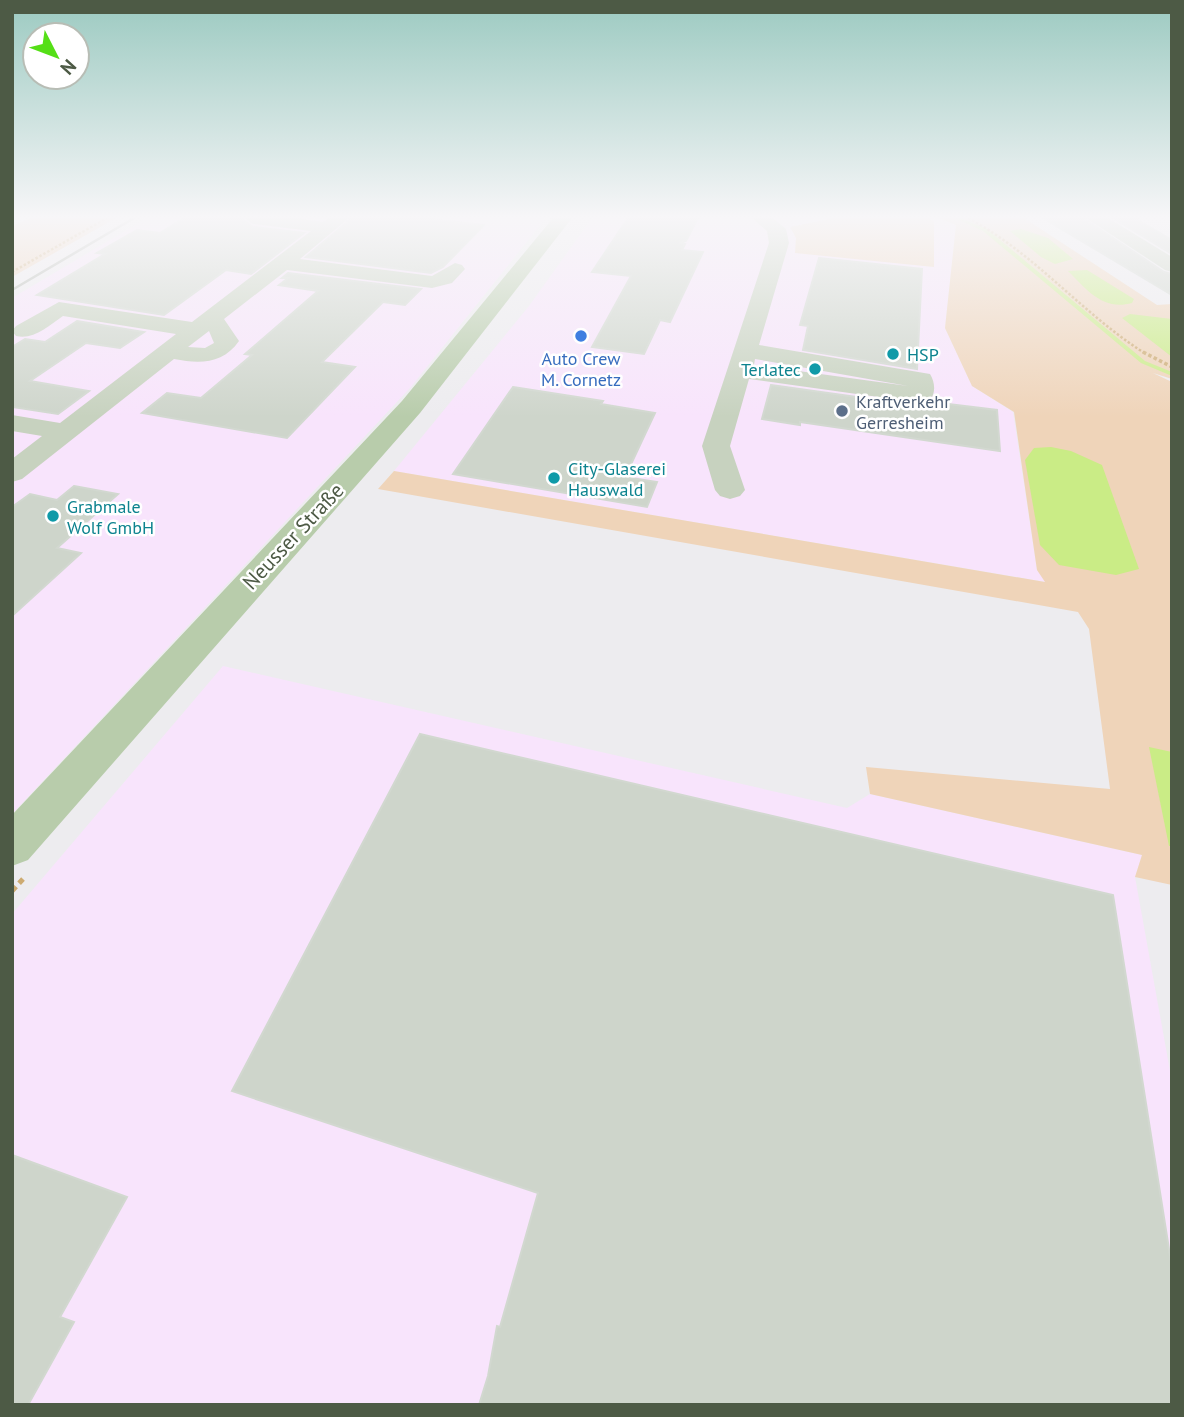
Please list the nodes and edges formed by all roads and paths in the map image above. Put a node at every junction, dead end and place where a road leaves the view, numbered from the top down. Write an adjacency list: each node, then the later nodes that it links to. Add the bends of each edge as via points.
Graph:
1 (255, 284): 7 (street)
2 (510, 284): 16 (main road, Neusser Straße, via 411,407)
3 (766, 284): 10 (street)
4 (1059, 284): 11 (path, via 1123,338)
5 (180, 310): 6 (street)
6 (160, 324): 7 (street); 8 (street, via 59,309)
7 (204, 324): 9 (street); 9 (street, via 226,338 223,347 199,356)
8 (24, 331)
9 (169, 351): 13 (street)
10 (742, 360): 10 (street, via 839,364 921,379 921,395); 15 (street, via 716,446)
11 (1172, 368)
12 (12, 423): 13 (street)
13 (66, 432): 14 (street)
14 (12, 473)
15 (730, 490)
16 (12, 846)

